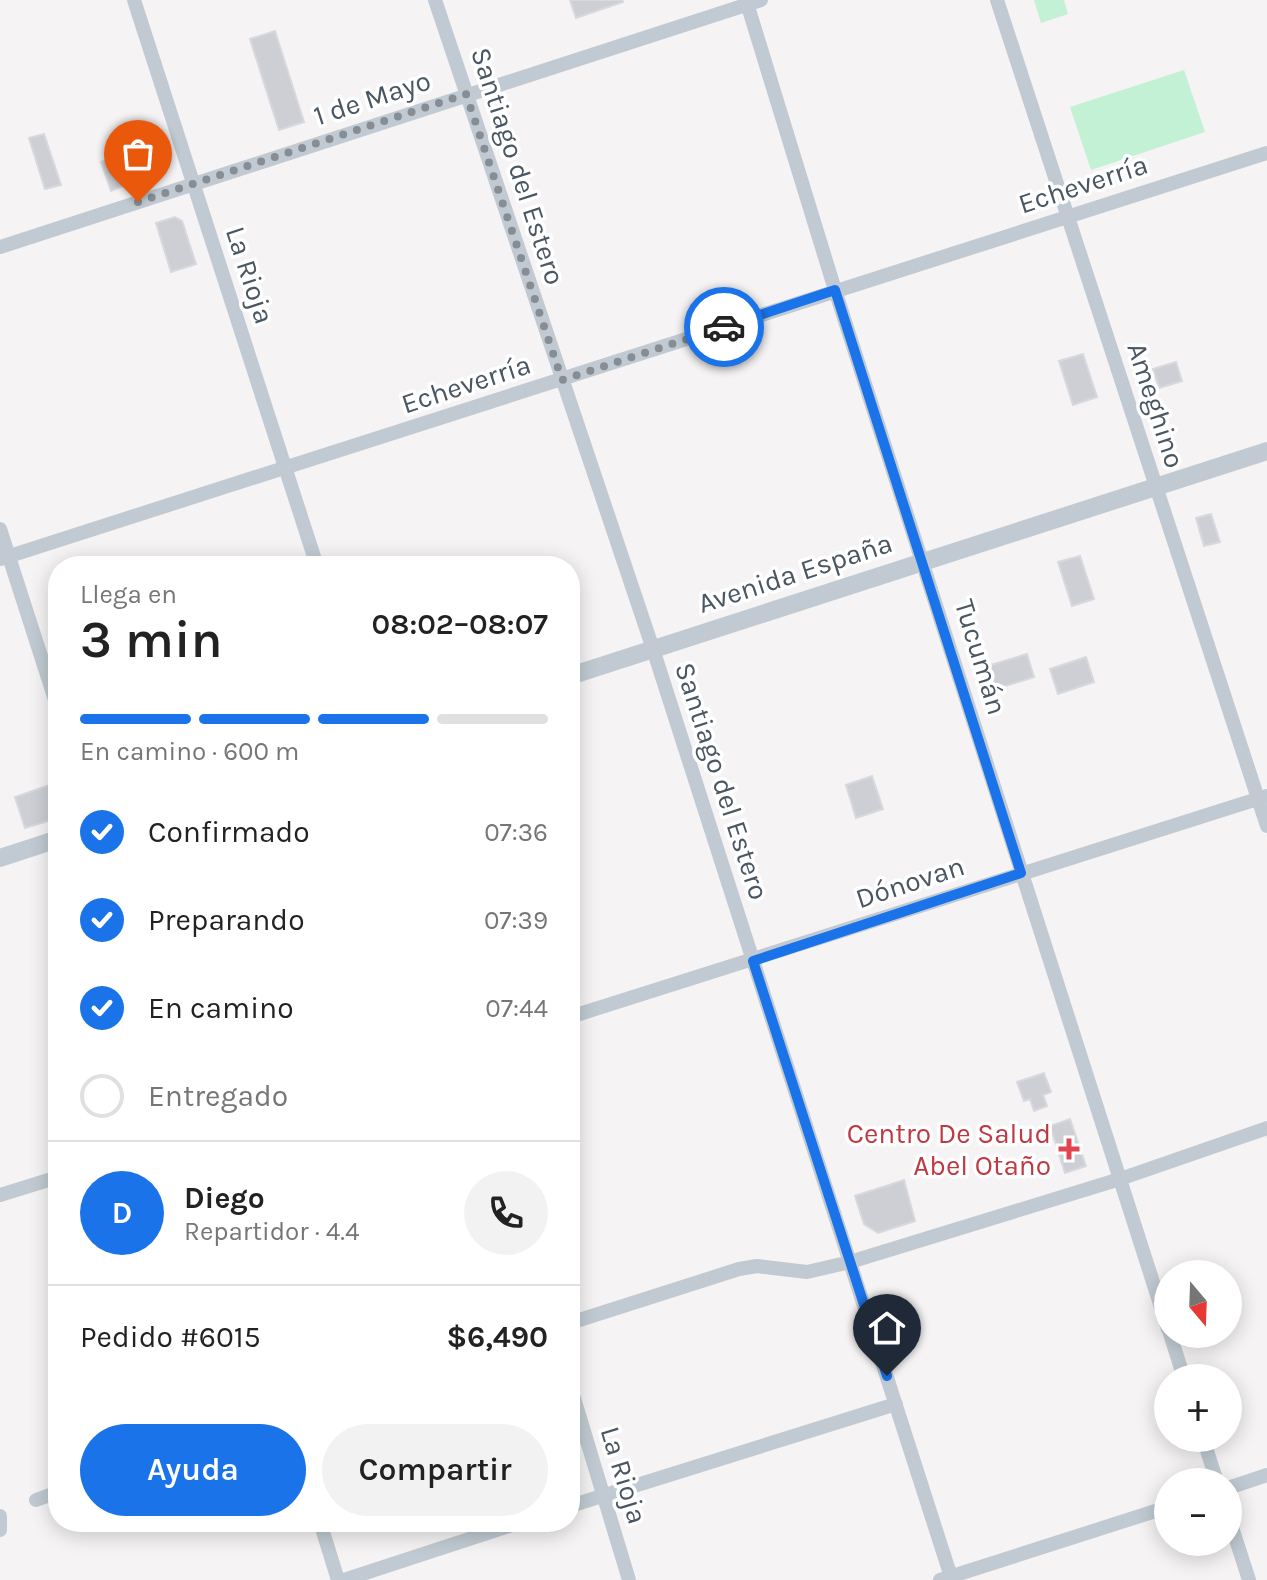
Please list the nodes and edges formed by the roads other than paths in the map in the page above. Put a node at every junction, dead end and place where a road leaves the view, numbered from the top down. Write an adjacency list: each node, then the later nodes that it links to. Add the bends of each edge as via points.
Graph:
1 (134, 0): 7 (street, La Rioja)
2 (435, 0): 5 (street, Santiago del Estero)
3 (997, 0): 8 (street, Ameghino)
4 (751, 1): 5 (street, 1 de Mayo); 10 (street, Tucumán)
5 (466, 94): 7 (street, 1 de Mayo); 11 (street, Santiago del Estero)
6 (1267, 153): 8 (street, Echeverría)
7 (193, 184): 9 (street, 1 de Mayo); 13 (street, La Rioja)
8 (1068, 216): 10 (street, Echeverría); 14 (street, Ameghino)
9 (0, 247)
10 (835, 290): 11 (street, Echeverría); 18 (street, Tucumán)
11 (562, 380): 13 (street, Echeverría); 19 (street, Santiago del Estero)
12 (1267, 451): 14 (street, Avenida España)
13 (285, 468): 16 (street, La Rioja); 17 (street, Echeverría)
14 (1156, 486): 18 (street, Avenida España); 22 (street, Ameghino)
15 (0, 529): 17 (street)
16 (314, 556)
17 (4, 558): 21 (street)
18 (924, 560): 19 (street, Avenida España); 26 (street, Tucumán)
19 (653, 649): 20 (street, Avenida España); 27 (street, Santiago del Estero)
20 (580, 673)
21 (48, 681)
22 (1263, 797): 23 (street, Ameghino); 26 (street, Dónovan)
23 (1267, 826)
24 (48, 842): 25 (street)
25 (0, 858)
26 (1021, 873): 27 (street, Dónovan); 30 (street, Tucumán)
27 (753, 961): 28 (street, Dónovan); 33 (street, Santiago del Estero)
28 (580, 1014)
29 (1267, 1128): 30 (street)
30 (1120, 1179): 33 (street); 34 (street, Tucumán)
31 (48, 1180): 32 (street)
32 (0, 1195)
33 (850, 1262): 35 (street, via 807,1272 739,1269); 36 (street, Santiago del Estero)
34 (1154, 1284)
35 (580, 1320)
36 (896, 1404): 40 (street); 50 (street, Santiago del Estero)
37 (580, 1418): 40 (street, La Rioja)
38 (1267, 1475): 39 (street)
39 (1242, 1483)
40 (603, 1495): 43 (street); 52 (street, La Rioja)
41 (48, 1496): 42 (street)
42 (36, 1500)
43 (580, 1503)
44 (1154, 1512): 50 (street)
45 (0, 1516): 46 (street)
46 (0, 1530)
47 (324, 1532): 51 (street)
48 (490, 1532): 51 (street)
49 (1241, 1556): 53 (street)
50 (948, 1579)
51 (341, 1580)
52 (629, 1580)
53 (1249, 1580)

